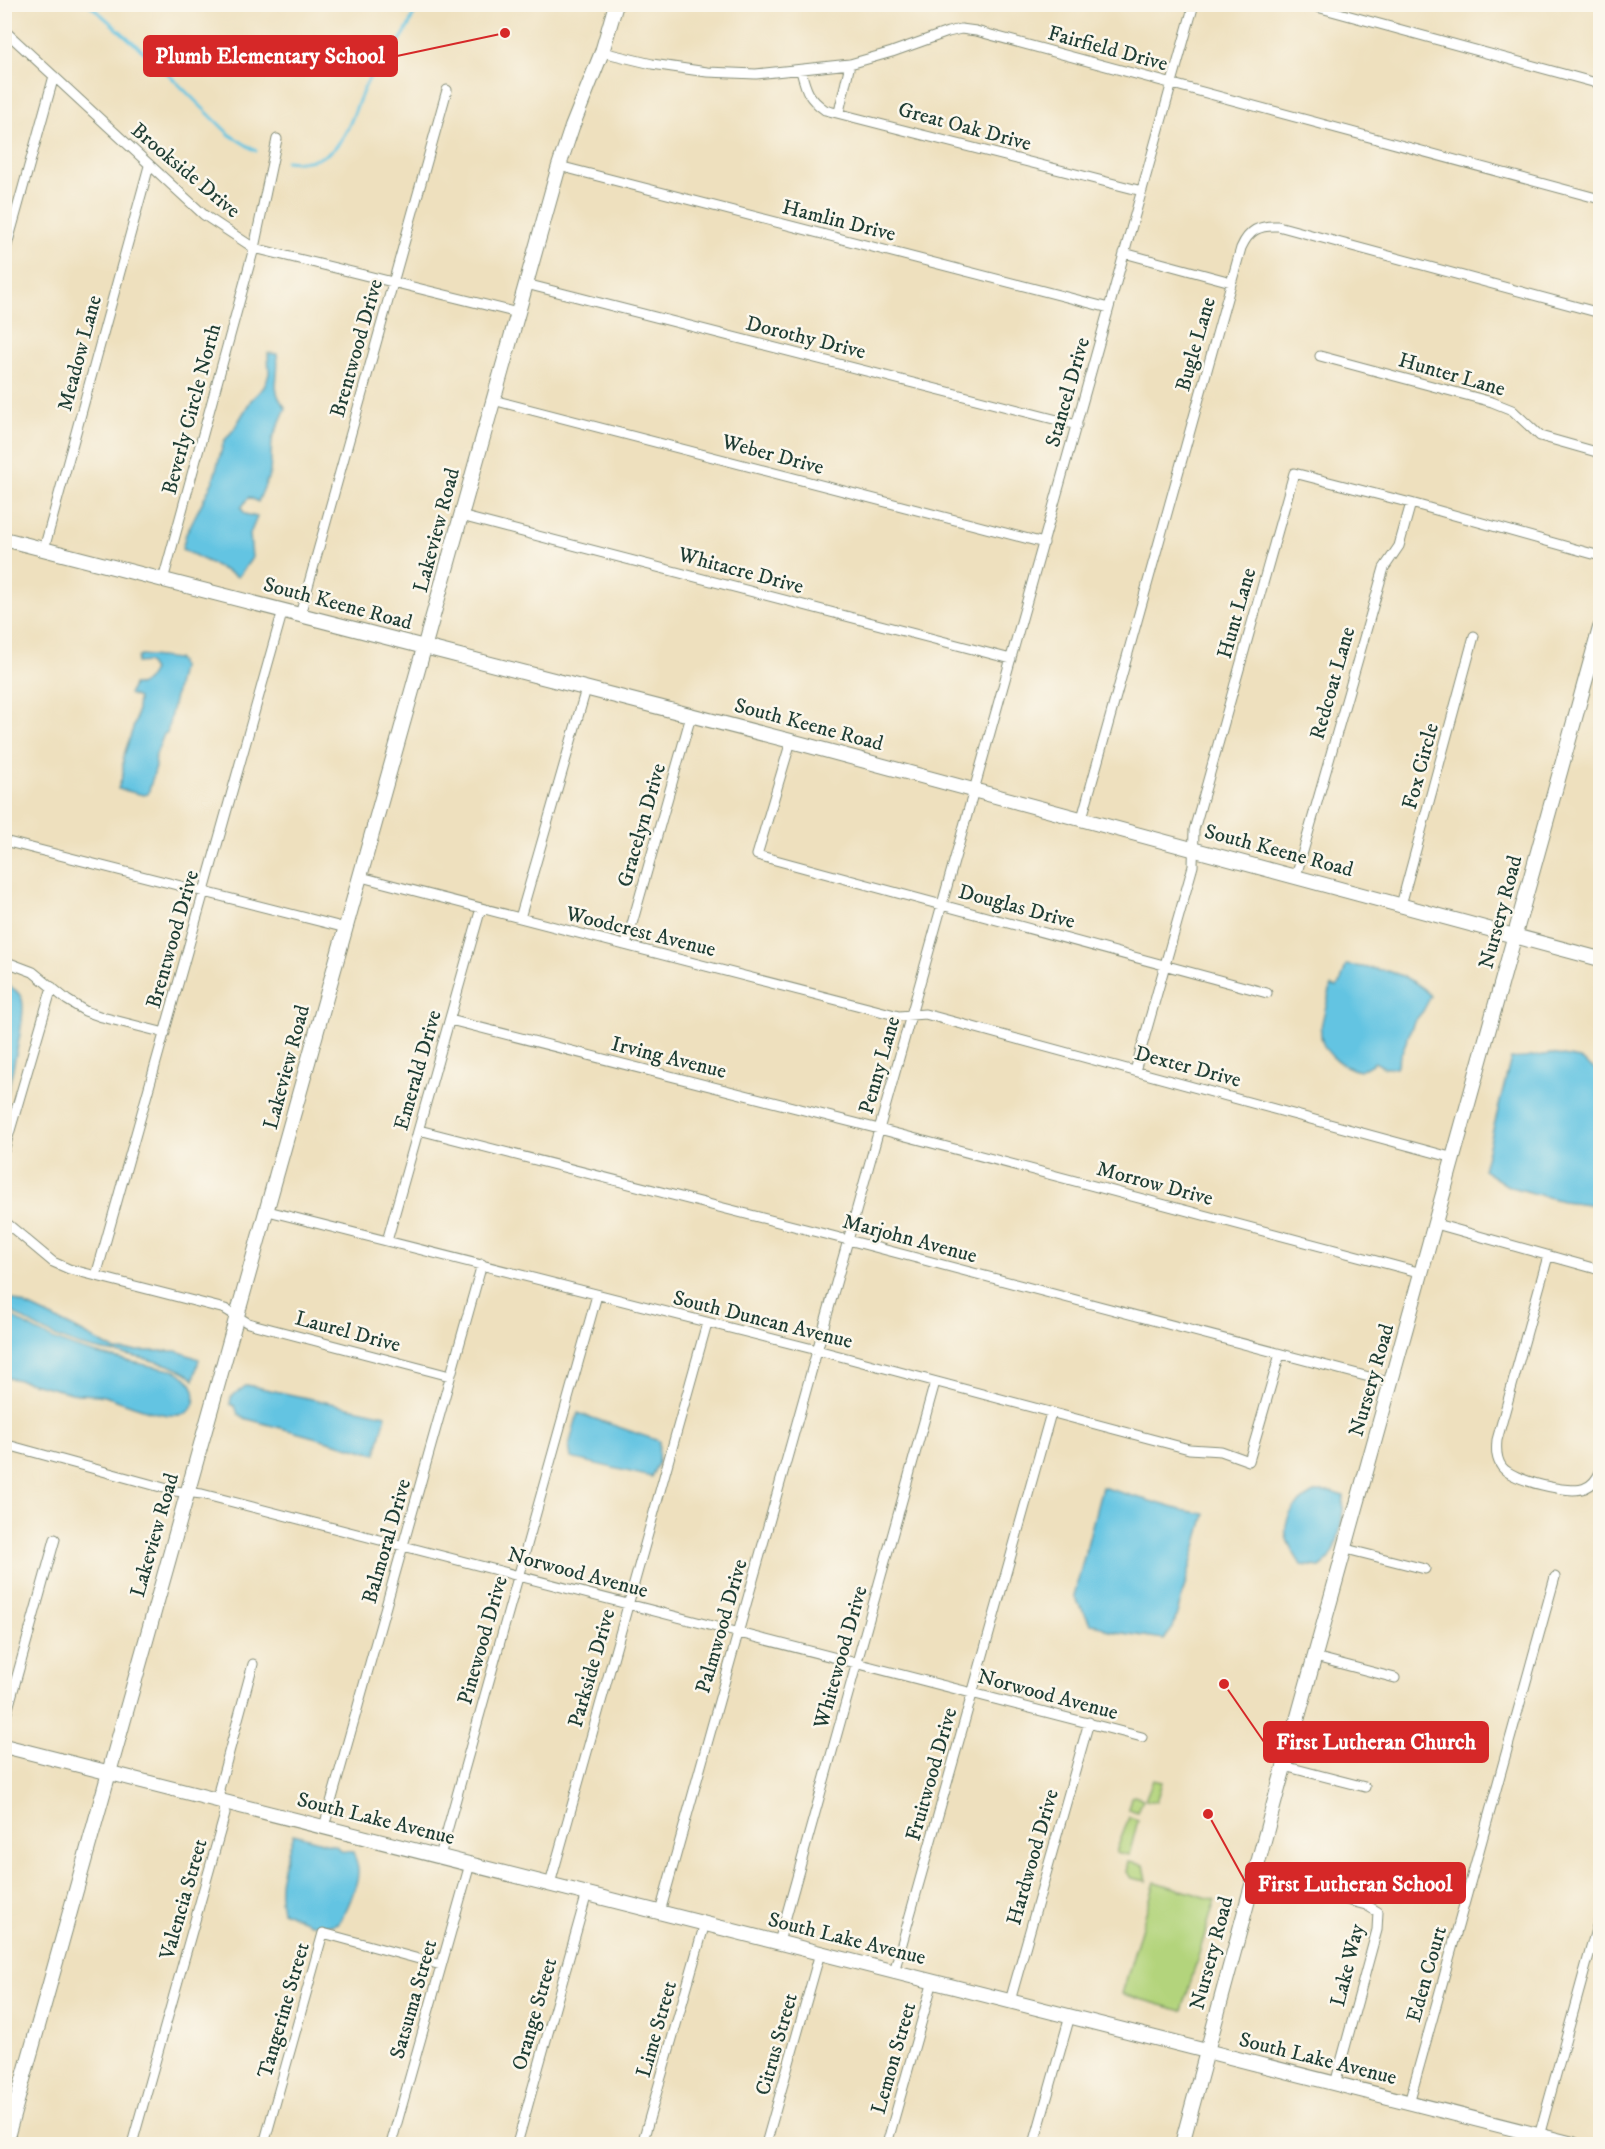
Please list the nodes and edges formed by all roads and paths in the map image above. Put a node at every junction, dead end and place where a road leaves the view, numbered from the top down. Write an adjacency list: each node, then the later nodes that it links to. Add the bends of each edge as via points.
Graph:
1 (616, 4): 5 (street, Lakeview Road)
2 (1194, 4): 9 (street, Stancel Drive)
3 (1306, 4): 10 (street)
4 (4, 30): 8 (street, Brookside Drive)
5 (602, 52): 7 (street, Fairfield Drive, via 707,72); 15 (street, Lakeview Road)
6 (850, 64): 7 (street, Fairfield Drive); 9 (street, Fairfield Drive, via 961,29); 12 (street)
7 (801, 71): 12 (street, Great Oak Drive, via 812,101 825,110)
8 (54, 76): 14 (street, Brookside Drive); 20 (street)
9 (1171, 84): 16 (street, Stancel Drive); 17 (street, Fairfield Drive)
10 (1600, 84)
11 (447, 90): 21 (street, Brentwood Drive)
12 (839, 112): 16 (street, Great Oak Drive)
13 (277, 139): 18 (street, Beverly Circle North)
14 (149, 166): 18 (street, Brookside Drive, via 204,215); 35 (street, Meadow Lane)
15 (559, 166): 23 (street, Lakeview Road); 24 (street, Hamlin Drive)
16 (1142, 191): 19 (street, Stancel Drive)
17 (1600, 198)
18 (254, 248): 21 (street, Brookside Drive); 37 (street, Beverly Circle North)
19 (1124, 254): 22 (street); 24 (street, Stancel Drive)
20 (4, 256)
21 (393, 282): 25 (street, Brookside Drive); 39 (street, Brentwood Drive)
22 (1231, 282): 26 (street, Bugle Lane, via 1246,236 1256,228 1278,226); 48 (street, Bugle Lane)
23 (526, 284): 25 (street, Lakeview Road); 29 (street, Dorothy Drive)
24 (1109, 308): 29 (street, Stancel Drive)
25 (518, 313): 28 (street, Lakeview Road)
26 (1600, 313)
27 (1320, 356): 30 (street, Hunter Lane, via 1492,402 1512,410 1540,436)
28 (493, 400): 32 (street, Lakeview Road); 34 (street, Weber Drive)
29 (1077, 425): 34 (street, Stancel Drive)
30 (1600, 453)
31 (1411, 503): 36 (street, Hunt Lane); 50 (street, Hunt Lane, via 1294,473 1194,830); 51 (street, Redcoat Lane, via 1399,546 1384,568)
32 (461, 516): 42 (street, Lakeview Road); 43 (street, Whitacre Drive)
33 (4, 539): 35 (street, South Keene Road)
34 (1044, 543): 43 (street, Stancel Drive)
35 (44, 549): 37 (street, South Keene Road)
36 (1600, 556)
37 (163, 580): 38 (street, South Keene Road)
38 (283, 610): 39 (street, South Keene Road); 53 (street, Brentwood Drive)
39 (300, 615): 42 (street, South Keene Road)
40 (1600, 628): 59 (street, Nursery Road)
41 (1474, 636): 55 (street, Fox Circle)
42 (425, 648): 44 (street, South Keene Road); 52 (street, Lakeview Road)
43 (1011, 658): 47 (street, Stancel Drive)
44 (586, 688): 45 (street, South Keene Road); 57 (street)
45 (691, 716): 46 (street, South Keene Road); 60 (street, Gracelyn Drive)
46 (791, 741): 47 (street, South Keene Road); 54 (street, Douglas Drive, via 757,855)
47 (975, 789): 48 (street, South Keene Road); 54 (street, Penny Lane)
48 (1082, 818): 50 (street, South Keene Road)
49 (4, 842): 53 (street)
50 (1193, 848): 51 (street, South Keene Road); 63 (street, Hunt Lane, via 1193,866)
51 (1296, 876): 55 (street, South Keene Road)
52 (361, 877): 56 (street, Woodcrest Avenue); 58 (street, Lakeview Road)
53 (204, 892): 58 (street); 68 (street, Brentwood Drive)
54 (942, 904): 63 (street, Douglas Drive); 66 (street, Penny Lane)
55 (1401, 905): 59 (street, South Keene Road)
56 (481, 908): 57 (street, Woodcrest Avenue); 67 (street, Emerald Drive)
57 (520, 918): 60 (street, Woodcrest Avenue)
58 (346, 928): 74 (street, Lakeview Road)
59 (1515, 935): 61 (street, South Keene Road); 73 (street, Nursery Road)
60 (626, 945): 66 (street, Woodcrest Avenue, via 899,1016)
61 (1600, 959)
62 (4, 961): 64 (street, via 33,972)
63 (1164, 964): 65 (street, Douglas Drive); 69 (street, Hunt Lane)
64 (52, 987): 68 (street, via 85,1011); 72 (street)
65 (1267, 993)
66 (912, 1015): 69 (street, Dexter Drive, via 925,1014); 70 (street, Penny Lane)
67 (450, 1020): 70 (street, Irving Avenue); 71 (street, Emerald Drive)
68 (165, 1032): 83 (street, Brentwood Drive)
69 (1135, 1071): 73 (street, Dexter Drive)
70 (879, 1129): 77 (street, Penny Lane); 82 (street, Morrow Drive)
71 (419, 1130): 77 (street, Marjohn Avenue); 78 (street, Emerald Drive)
72 (4, 1151)
73 (1454, 1158): 76 (street, Nursery Road)
74 (268, 1210): 78 (street, South Duncan Avenue); 85 (street, Lakeview Road)
75 (4, 1221): 83 (street, via 53,1262)
76 (1436, 1224): 79 (street); 82 (street, Nursery Road)
77 (848, 1240): 87 (street, Penny Lane); 88 (street, Marjohn Avenue)
78 (387, 1241): 80 (street, South Duncan Avenue)
79 (1548, 1256): 81 (street); 94 (street, via 1496,1454 1507,1472 1569,1491 1587,1488)
80 (482, 1264): 84 (street, South Duncan Avenue); 89 (street, Balmoral Drive)
81 (1600, 1270)
82 (1422, 1273): 91 (street, Nursery Road)
83 (96, 1276): 85 (street, via 225,1309)
84 (597, 1295): 86 (street, South Duncan Avenue); 100 (street, Pinewood Drive)
85 (237, 1317): 89 (street, Laurel Drive); 95 (street, Lakeview Road)
86 (707, 1323): 87 (street, South Duncan Avenue); 102 (street, Parkside Drive)
87 (817, 1350): 90 (street, South Duncan Avenue); 103 (street, Palmwood Drive)
88 (1280, 1354): 91 (street, Marjohn Avenue); 92 (street, South Duncan Avenue, via 1249,1461 1221,1451 1189,1449)
89 (450, 1376): 97 (street, Balmoral Drive)
90 (935, 1382): 92 (street, South Duncan Avenue); 105 (street, Whitewood Drive)
91 (1392, 1383): 98 (street, Nursery Road)
92 (1051, 1413): 108 (street, Fruitwood Drive)
93 (4, 1444): 95 (street, Norwood Avenue)
94 (1600, 1472)
95 (188, 1492): 97 (street, Norwood Avenue); 114 (street, Lakeview Road)
96 (55, 1539): 110 (street)
97 (403, 1546): 100 (street, Norwood Avenue); 117 (street, Balmoral Drive)
98 (1346, 1548): 99 (street); 104 (street, Nursery Road)
99 (1425, 1569)
100 (519, 1575): 102 (street, Norwood Avenue); 118 (street, Pinewood Drive)
101 (1555, 1577): 135 (street, Eden Court)
102 (628, 1604): 103 (street, Norwood Avenue); 121 (street, Parkside Drive)
103 (738, 1632): 105 (street, Norwood Avenue); 123 (street, Palmwood Drive)
104 (1315, 1657): 107 (street); 113 (street, Nursery Road)
105 (857, 1663): 108 (street, Norwood Avenue); 126 (street, Whitewood Drive)
106 (254, 1664): 116 (street, Valencia Street, via 219,1790)
107 (1395, 1678)
108 (972, 1693): 109 (street, Norwood Avenue); 129 (street, Fruitwood Drive)
109 (1089, 1722): 111 (street, Norwood Avenue); 131 (street, Hardwood Drive)
110 (4, 1723)
111 (1142, 1737)
112 (4, 1746): 114 (street, South Lake Avenue)
113 (1284, 1766): 115 (street); 120 (street, Nursery Road)
114 (110, 1773): 116 (street, South Lake Avenue); 137 (street, Lakeview Road)
115 (1365, 1787)
116 (222, 1801): 117 (street, South Lake Avenue); 138 (street, Valencia Street, via 225,1814)
117 (324, 1827): 118 (street, South Lake Avenue)
118 (440, 1856): 119 (street, South Lake Avenue)
119 (470, 1864): 121 (street, South Lake Avenue); 128 (street, Satsuma Street)
120 (1254, 1876): 133 (street, Nursery Road); 134 (street, Lake Way, via 1366,1905 1378,1912 1377,1930)
121 (550, 1884): 122 (street, South Lake Avenue)
122 (587, 1893): 123 (street, South Lake Avenue); 141 (street, Orange Street)
123 (660, 1912): 125 (street, South Lake Avenue)
124 (1600, 1915): 136 (street)
125 (705, 1923): 126 (street, South Lake Avenue); 142 (street, Lime Street)
126 (779, 1942): 127 (street, South Lake Avenue)
127 (820, 1953): 129 (street, South Lake Avenue); 143 (street, Citrus Street)
128 (441, 1965): 139 (street, Tangerine Street, via 323,1933); 140 (street, Satsuma Street)
129 (894, 1972): 130 (street, South Lake Avenue)
130 (933, 1981): 131 (street, South Lake Avenue); 144 (street, Lemon Street)
131 (1010, 2001): 132 (street, South Lake Avenue)
132 (1070, 2016): 133 (street, South Lake Avenue); 145 (street)
133 (1206, 2051): 134 (street, South Lake Avenue); 146 (street, Nursery Road)
134 (1335, 2084): 135 (street, South Lake Avenue)
135 (1409, 2103): 136 (street, South Lake Avenue)
136 (1539, 2136): 147 (street, South Lake Avenue)
137 (5, 2145)
138 (132, 2145)
139 (264, 2145)
140 (391, 2145)
141 (516, 2145)
142 (642, 2145)
143 (766, 2145)
144 (887, 2145)
145 (1034, 2145)
146 (1182, 2145)
147 (1574, 2145)

